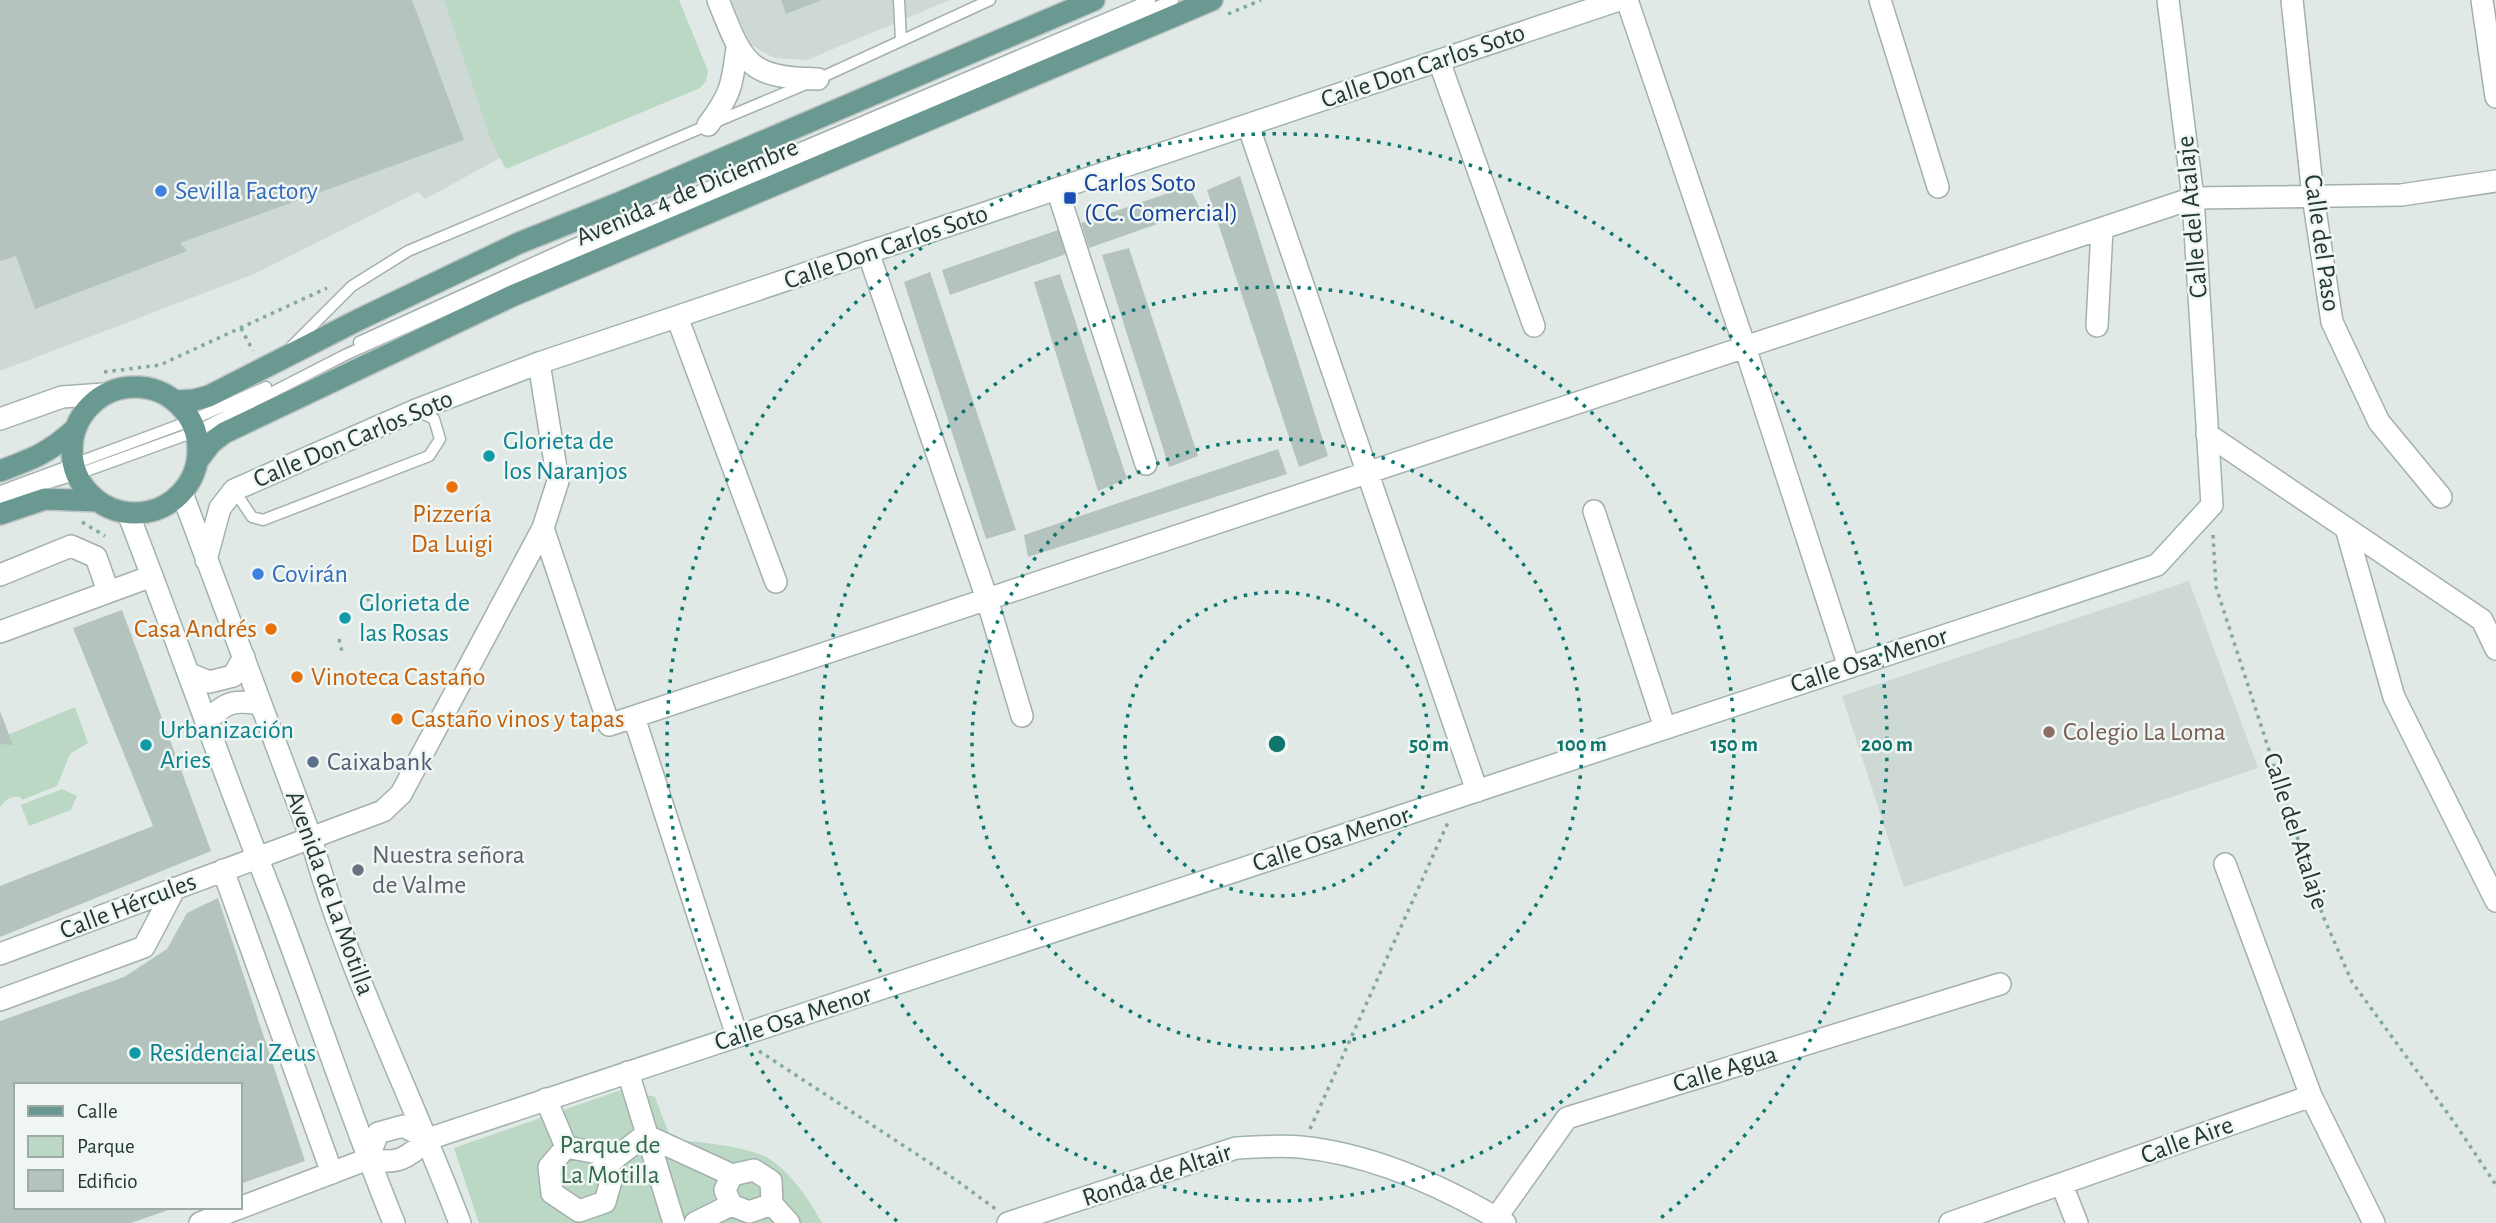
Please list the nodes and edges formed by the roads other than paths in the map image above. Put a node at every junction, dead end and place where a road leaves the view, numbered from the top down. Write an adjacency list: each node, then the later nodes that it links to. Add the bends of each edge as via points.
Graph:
1 (718, 0): 15 (street)
2 (899, 0): 14 (lane)
3 (990, 0): 14 (lane)
4 (1094, 0): 32 (main road, Avenida 4 de Diciembre, via 519,243)
5 (1150, 0): 38 (lane, via 588,238 399,323)
6 (1173, 0): 38 (lane, via 510,281)
7 (1212, 0): 41 (main road, Avenida 4 de Diciembre, via 512,296 224,433)
8 (1619, 0): 16 (street, Calle Don Carlos Soto)
9 (1627, 0): 31 (street)
10 (1880, 0): 22 (street)
11 (2168, 0): 25 (street, Calle del Atalaje)
12 (2292, 0): 24 (street, Calle del Paso)
13 (2482, 0): 18 (street)
14 (901, 41): 17 (lane)
15 (737, 48): 17 (street, via 764,72); 19 (street, via 732,85)
16 (1439, 61): 20 (street, Calle Don Carlos Soto); 30 (street)
17 (818, 79): 19 (lane)
18 (2496, 97)
19 (708, 125): 32 (lane, via 408,251 352,286)
20 (1248, 125): 23 (street, Calle Don Carlos Soto); 45 (street)
21 (2496, 181): 24 (street, via 2401,195)
22 (1938, 187)
23 (1057, 189): 27 (street, Calle Don Carlos Soto); 42 (street)
24 (2314, 196): 25 (street); 49 (street, Calle del Paso, via 2332,322 2379,422)
25 (2193, 198): 26 (street); 40 (street, Calle del Atalaje)
26 (2102, 229): 29 (street); 31 (street)
27 (868, 252): 28 (street, Calle Don Carlos Soto); 63 (street)
28 (677, 317): 33 (street, Calle Don Carlos Soto); 61 (street)
29 (2097, 326)
30 (1534, 327)
31 (1745, 348): 45 (street); 68 (street)
32 (277, 362): 35 (main road, Avenida 4 de Diciembre, via 209,396)
33 (539, 363): 36 (street, Calle Don Carlos Soto); 56 (street, Calle Hércules, via 558,481)
34 (104, 394): 35 (main road, via 141,386); 37 (street, via 62,397); 39 (main road, via 87,409)
35 (176, 401): 38 (main road)
36 (416, 410): 46 (street, Calle Don Carlos Soto); 46 (lane, via 434,419 440,439 429,456 263,520 252,516)
37 (0, 418)
38 (193, 426): 41 (main road); 43 (lane)
39 (75, 429): 43 (main road, via 72,449); 44 (main road, via 41,456)
40 (2207, 435): 52 (street, Calle del Atalaje); 57 (street)
41 (198, 460): 48 (main road)
42 (1146, 464)
43 (76, 468): 47 (lane); 50 (lane); 51 (main road)
44 (0, 471)
45 (1366, 473): 63 (street); 75 (street)
46 (234, 490): 58 (street, Calle Don Carlos Soto, via 220,508)
47 (0, 492)
48 (182, 493): 54 (main road, via 148,512); 58 (street, Avenida de La Motilla)
49 (2441, 497)
50 (0, 498)
51 (97, 501): 54 (main road); 55 (main road, via 45,499)
52 (2212, 505): 68 (street, Calle Osa Menor, via 2157,565)
53 (1594, 512): 74 (street)
54 (128, 513): 60 (street)
55 (0, 514)
56 (543, 528): 72 (street, via 610,725); 76 (street, Calle Hércules, via 401,794 383,811)
57 (2346, 528): 64 (street); 81 (street, via 2394,697)
58 (206, 560): 67 (street, Avenida de La Motilla)
59 (0, 575): 62 (street, via 71,547 96,556)
60 (152, 576): 62 (street); 69 (street)
61 (776, 582)
62 (108, 591): 65 (street)
63 (987, 600): 71 (street); 72 (street)
64 (2489, 619): 66 (street)
65 (0, 632)
66 (2496, 649)
67 (244, 657): 69 (street, via 233,676 209,682); 70 (street, Avenida de La Motilla)
68 (1849, 667): 74 (street, Calle Osa Menor)
69 (190, 674): 73 (street)
70 (260, 704): 73 (street, via 242,701 221,706); 76 (street, Avenida de La Motilla)
71 (1023, 716)
72 (634, 717): 85 (street)
73 (206, 722): 77 (street)
74 (1665, 728): 75 (street, Calle Osa Menor)
75 (1469, 793): 85 (street, Calle Osa Menor)
76 (311, 838): 77 (street, Calle Hércules); 90 (street, Avenida de La Motilla, via 356,971)
77 (255, 858): 79 (street, Calle Hércules); 92 (street)
78 (2225, 863): 87 (street)
79 (223, 870): 80 (street, Calle Hércules); 94 (street)
80 (175, 888): 82 (street, Calle Hércules); 84 (street, via 144,947)
81 (2496, 901)
82 (0, 954)
83 (2000, 984): 102 (street, Calle Agua, via 1567,1118)
84 (0, 1000)
85 (737, 1036): 86 (street, Calle Osa Menor)
86 (628, 1072): 88 (street, Calle Osa Menor); 89 (street)
87 (2311, 1096): 96 (street, Calle Aire); 112 (street)
88 (546, 1100): 90 (street, Calle Osa Menor); 91 (street)
89 (645, 1135): 93 (street); 95 (street); 103 (street)
90 (428, 1139): 92 (street, Calle Osa Menor, via 410,1155 388,1163); 92 (street, via 403,1126 378,1133); 107 (street, Avenida de La Motilla)
91 (566, 1147): 93 (street, via 598,1153); 101 (street, via 549,1167 552,1193 579,1211)
92 (368, 1159): 94 (street, Calle Osa Menor); 106 (street)
93 (605, 1166): 101 (street, via 611,1177 605,1202)
94 (331, 1173): 99 (street, Calle Osa Menor)
95 (732, 1175): 97 (street, via 754,1170 771,1181); 98 (street, via 725,1190)
96 (2062, 1185): 110 (street, Calle Aire); 111 (street)
97 (772, 1204): 98 (street, via 749,1212); 109 (street)
98 (731, 1205): 108 (street)
99 (242, 1207)
100 (237, 1209): 105 (street, Calle Osa Menor)
101 (596, 1215)
102 (1500, 1220): 104 (street, Ronda de Altair, via 1390,1166 1302,1147 1236,1148)
103 (674, 1222)
104 (1010, 1222)
105 (200, 1223)
106 (394, 1223)
107 (460, 1223)
108 (695, 1223)
109 (789, 1223)
110 (1950, 1223)
111 (2077, 1223)
112 (2374, 1223)

